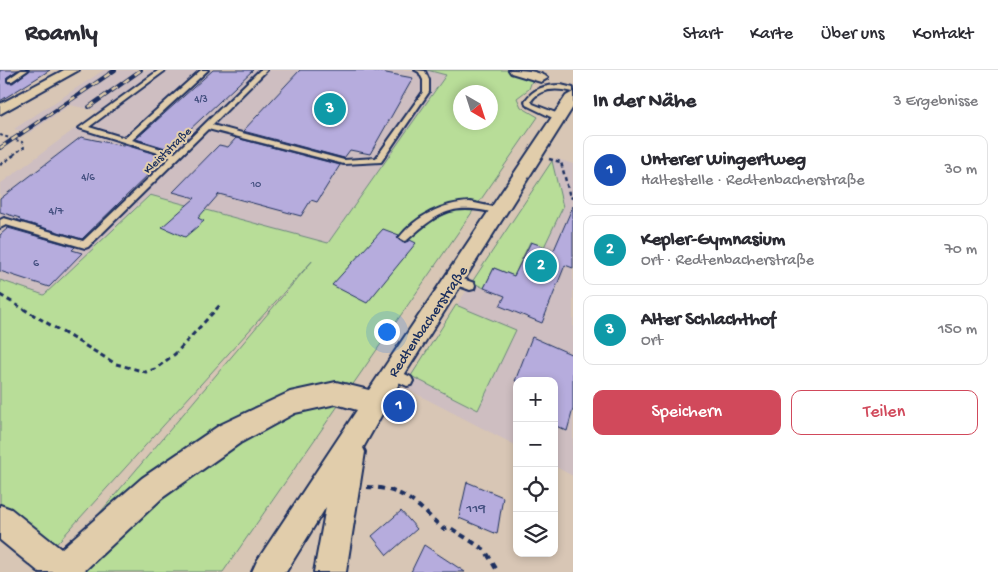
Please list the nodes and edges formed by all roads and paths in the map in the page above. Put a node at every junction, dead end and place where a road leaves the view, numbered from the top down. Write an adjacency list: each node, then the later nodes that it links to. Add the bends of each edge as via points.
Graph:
1 (25, 70): 9 (lane)
2 (73, 70): 12 (street)
3 (163, 70): 16 (lane, via 82,128)
4 (205, 70): 16 (lane)
5 (264, 70): 14 (lane, Kleiststraße)
6 (418, 70): 14 (lane, via 426,80 426,92 378,160 344,162)
7 (515, 70): 8 (street)
8 (541, 78)
9 (10, 80)
10 (573, 90): 13 (lane, via 558,86 530,96 530,105)
11 (573, 96): 13 (street, Redtenbacherstraße)
12 (0, 110)
13 (558, 117): 21 (street, Redtenbacherstraße)
14 (207, 126): 17 (lane, Kleiststraße)
15 (0, 135): 19 (path, via 22,142 24,148)
16 (126, 141): 17 (lane)
17 (177, 156): 22 (lane, Kleiststraße, via 85,244 4,221)
18 (561, 162): 20 (path, via 570,197)
19 (0, 165)
20 (573, 198)
21 (499, 211): 23 (lane, via 475,204 444,208 423,220); 26 (street, Redtenbacherstraße, via 462,283 399,377)
22 (0, 225)
23 (404, 238)
24 (0, 296): 25 (path, via 116,364 148,372 163,367)
25 (220, 305)
26 (369, 414): 27 (street, via 352,450); 29 (street, via 336,393 290,403 230,434 152,488); 30 (street, Redtenbacherstraße)
27 (342, 504): 31 (street); 32 (path, via 366,487 385,486 409,496 442,529 449,527 485,550)
28 (0, 520): 29 (street)
29 (60, 571)
30 (268, 572)
31 (330, 572)
32 (498, 572)

